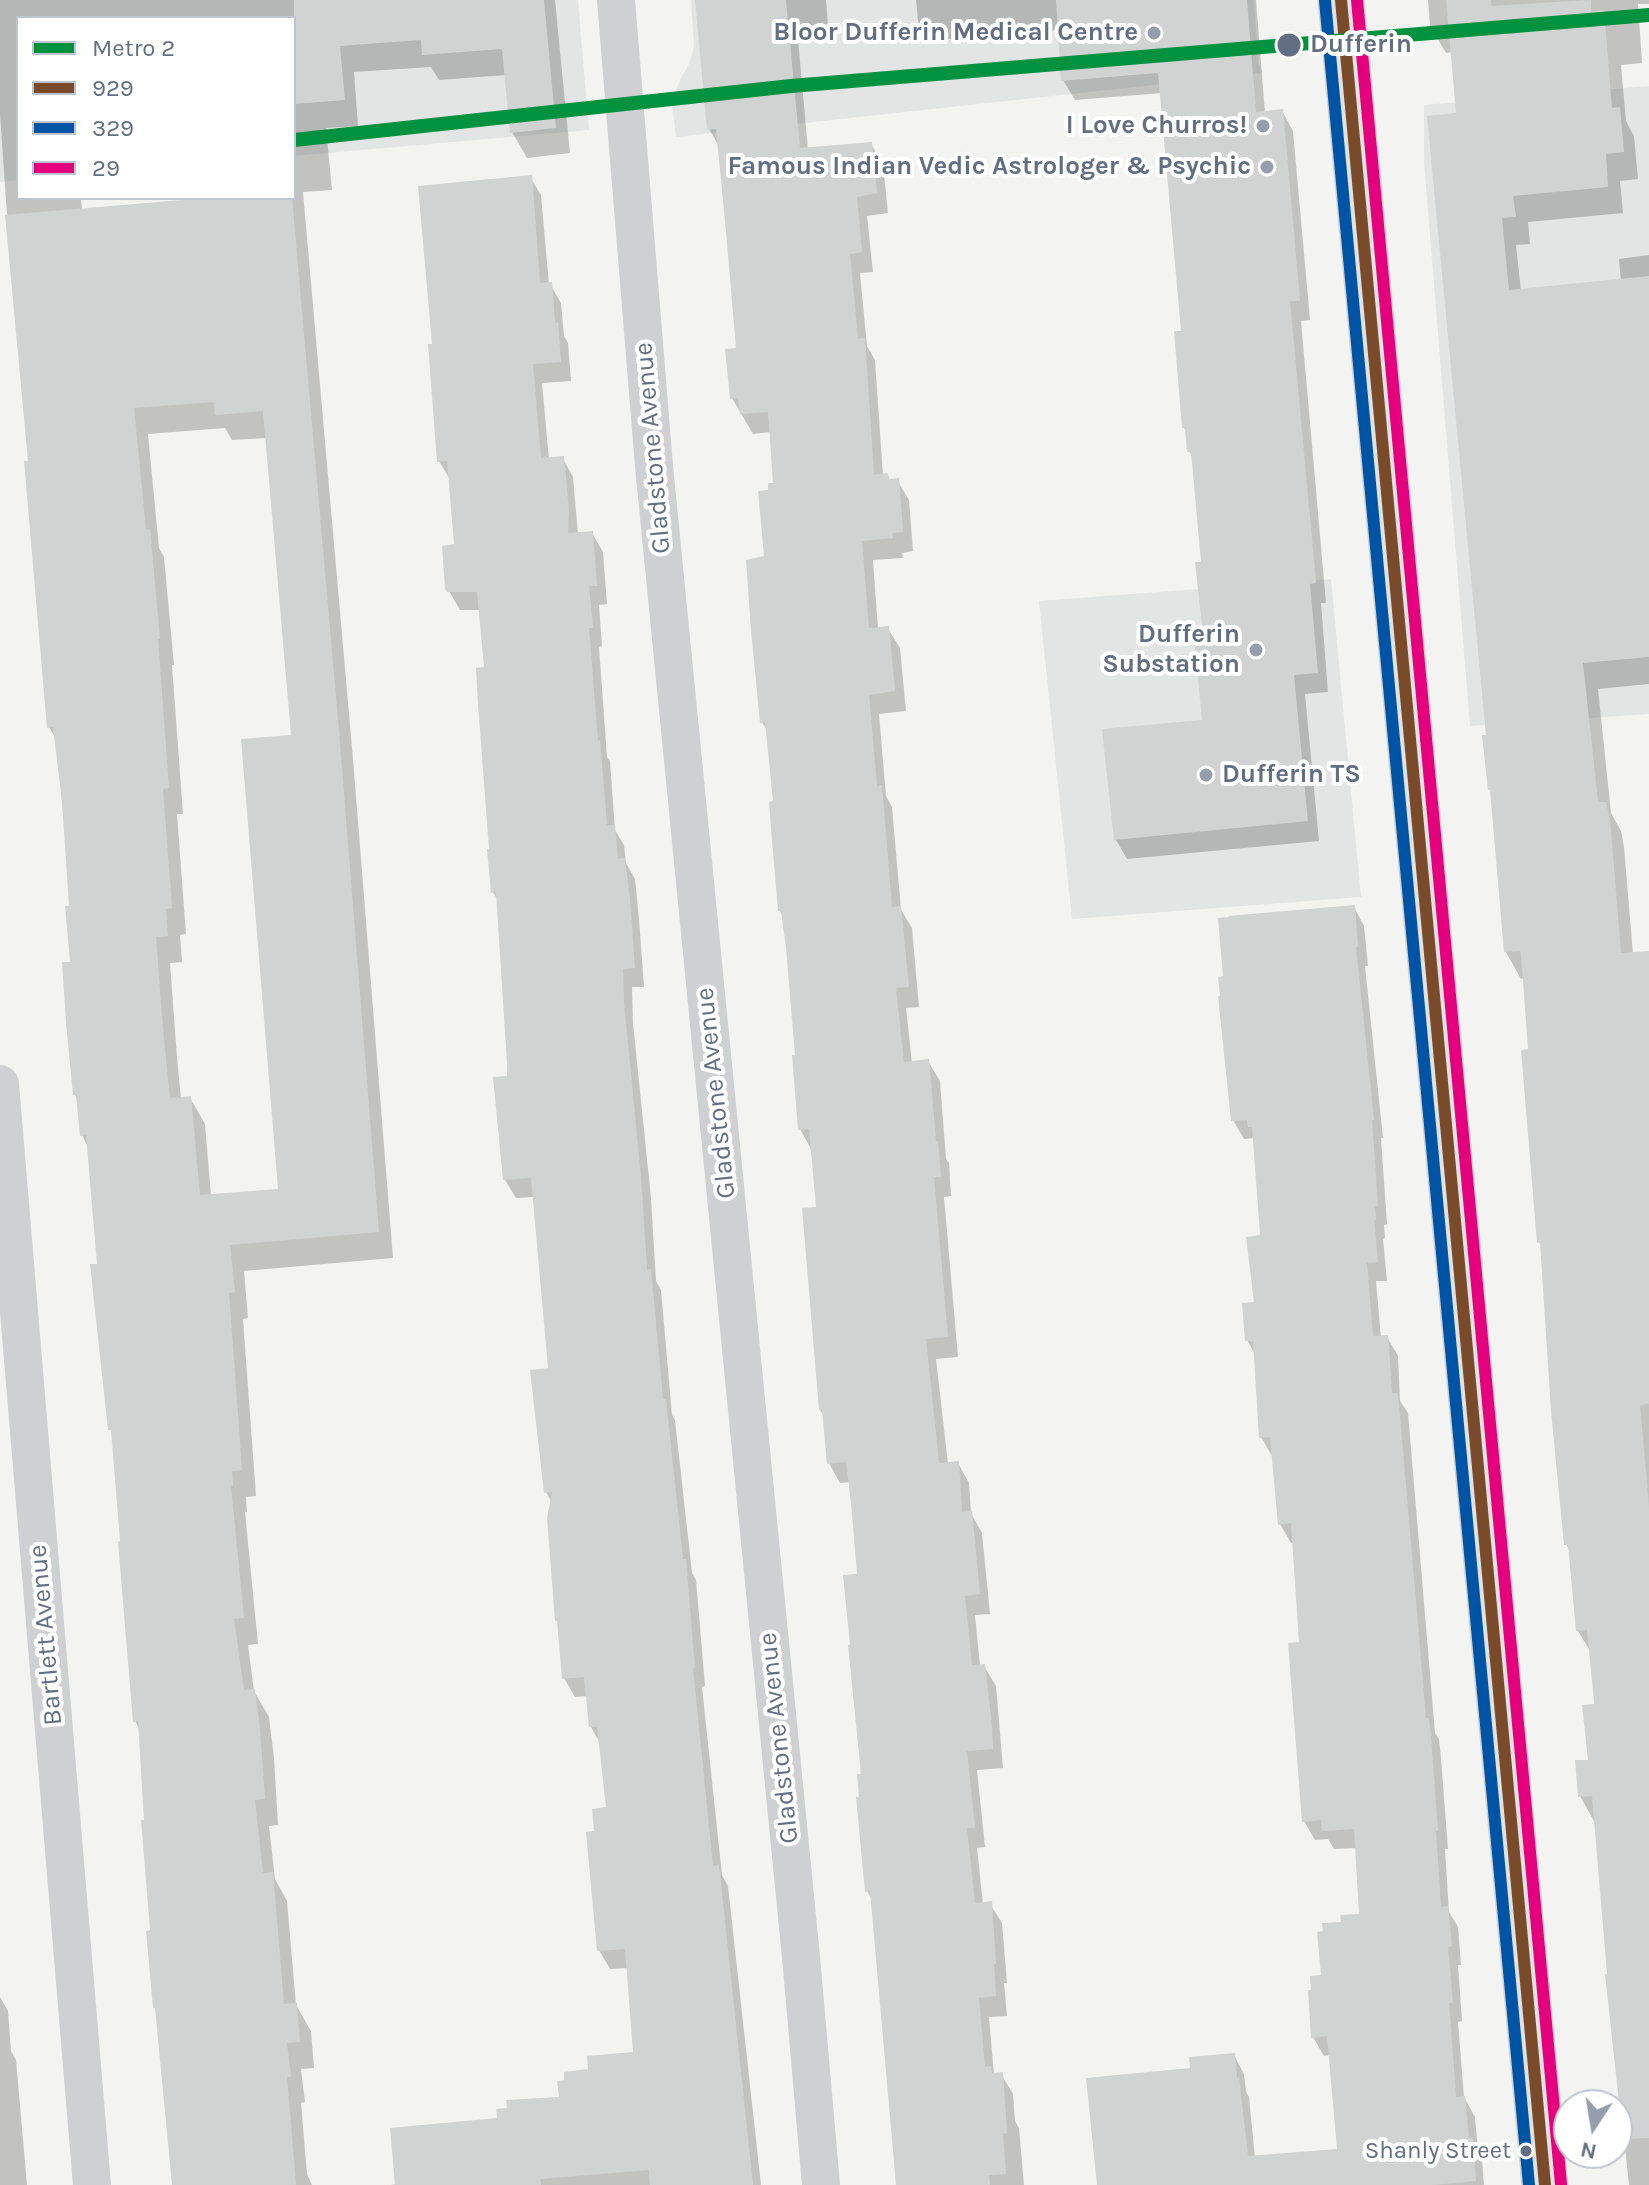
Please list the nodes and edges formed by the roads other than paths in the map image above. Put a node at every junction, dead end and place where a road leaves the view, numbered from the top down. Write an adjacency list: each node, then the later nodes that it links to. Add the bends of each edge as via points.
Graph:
1 (616, 0): 5 (street, Gladstone Avenue, via 654,466)
2 (1341, 0): 6 (main road)
3 (0, 1084): 4 (street, Bartlett Avenue)
4 (92, 2185)
5 (821, 2185)
6 (1545, 2185)

